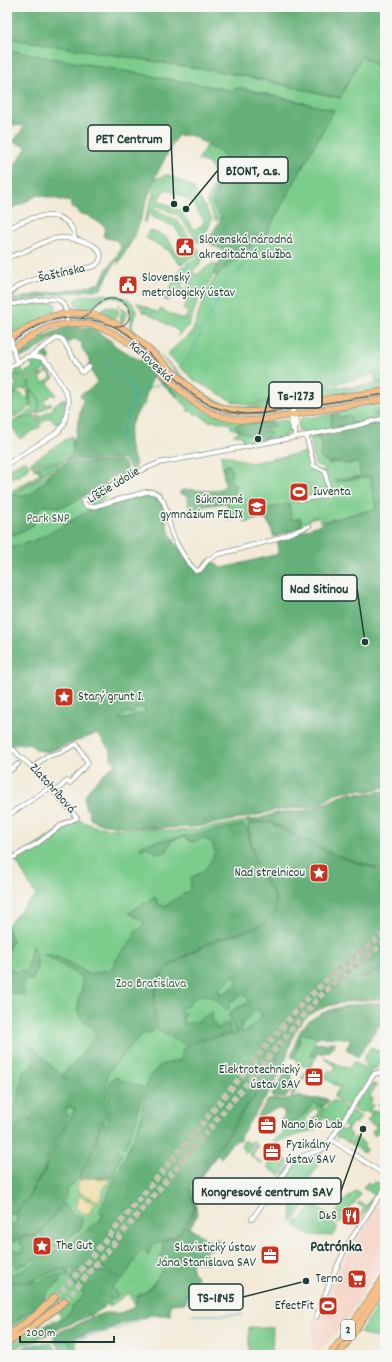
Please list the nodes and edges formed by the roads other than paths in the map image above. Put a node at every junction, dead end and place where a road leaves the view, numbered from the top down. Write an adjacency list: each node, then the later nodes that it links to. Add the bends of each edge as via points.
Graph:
1 (10, 228): 2 (street, via 30,218 59,217 73,228)
2 (75, 239): 3 (street, via 50,239); 4 (street, Šaštínska, via 96,247 100,255 97,264 32,280 11,290)
3 (7, 257)
4 (7, 298)
5 (7, 305): 6 (street, via 53,299 60,301)
6 (66, 314): 8 (street); 9 (main road, Karloveská, via 42,320); 20 (main road, Karloveská, via 94,316 121,326 190,388 216,405 230,410 246,411)
7 (7, 320): 14 (street, bridge)
8 (67, 324): 11 (main road, Karloveská, via 44,330); 23 (main road, Karloveská, via 94,326 120,336 191,400 214,414 242,420)
9 (7, 340)
10 (38, 351): 12 (street); 13 (street); 15 (street, via 61,338 82,372)
11 (7, 352)
12 (29, 357): 13 (street); 14 (street)
13 (39, 357): 28 (street, via 50,365 68,398 64,424 56,434)
14 (17, 363): 16 (street)
15 (89, 367)
16 (7, 369)
17 (385, 391): 19 (main road, Karloveská)
18 (385, 399): 22 (main road, Karloveská)
19 (297, 404): 20 (main road, Karloveská); 21 (street)
20 (284, 407): 21 (street)
21 (292, 413): 22 (main road, Karloveská); 23 (main road, Karloveská); 25 (street)
22 (304, 413): 25 (street)
23 (280, 417): 25 (street)
24 (385, 418): 26 (street, Líščie údolie)
25 (293, 422): 27 (street)
26 (306, 435): 27 (street, Líščie údolie); 29 (street, via 313,464 325,471 329,492 328,495)
27 (294, 436): 30 (street, Líščie údolie, via 159,463 130,474 83,501 86,506 92,507 148,491 155,493 165,504 174,537 196,571 216,555 274,540)
28 (7, 464)
29 (300, 500)
30 (309, 526)
31 (7, 748): 33 (street, Zlatohríbová, via 14,750)
32 (18, 764): 34 (street)
33 (33, 767): 36 (street, Zlatohríbová); 36 (street, via 47,756 77,744 88,763 70,783 68,781)
34 (7, 773)
35 (48, 789): 37 (street)
36 (55, 792): 38 (street, Zlatohríbová, via 77,818 63,824 38,843)
37 (7, 816)
38 (7, 861)
39 (385, 1069): 40 (street, via 374,1074)
40 (332, 1140): 41 (street); 43 (street, via 325,1147 291,1163)
41 (385, 1175)
42 (385, 1188): 48 (street, via 347,1245)
43 (252, 1219)
44 (385, 1276): 51 (main road, 2)
45 (385, 1285): 52 (main road, 2)
46 (55, 1297): 49 (highway)
47 (65, 1301): 50 (highway)
48 (316, 1317)
49 (7, 1336)
50 (7, 1343)
51 (329, 1355)
52 (338, 1355)

